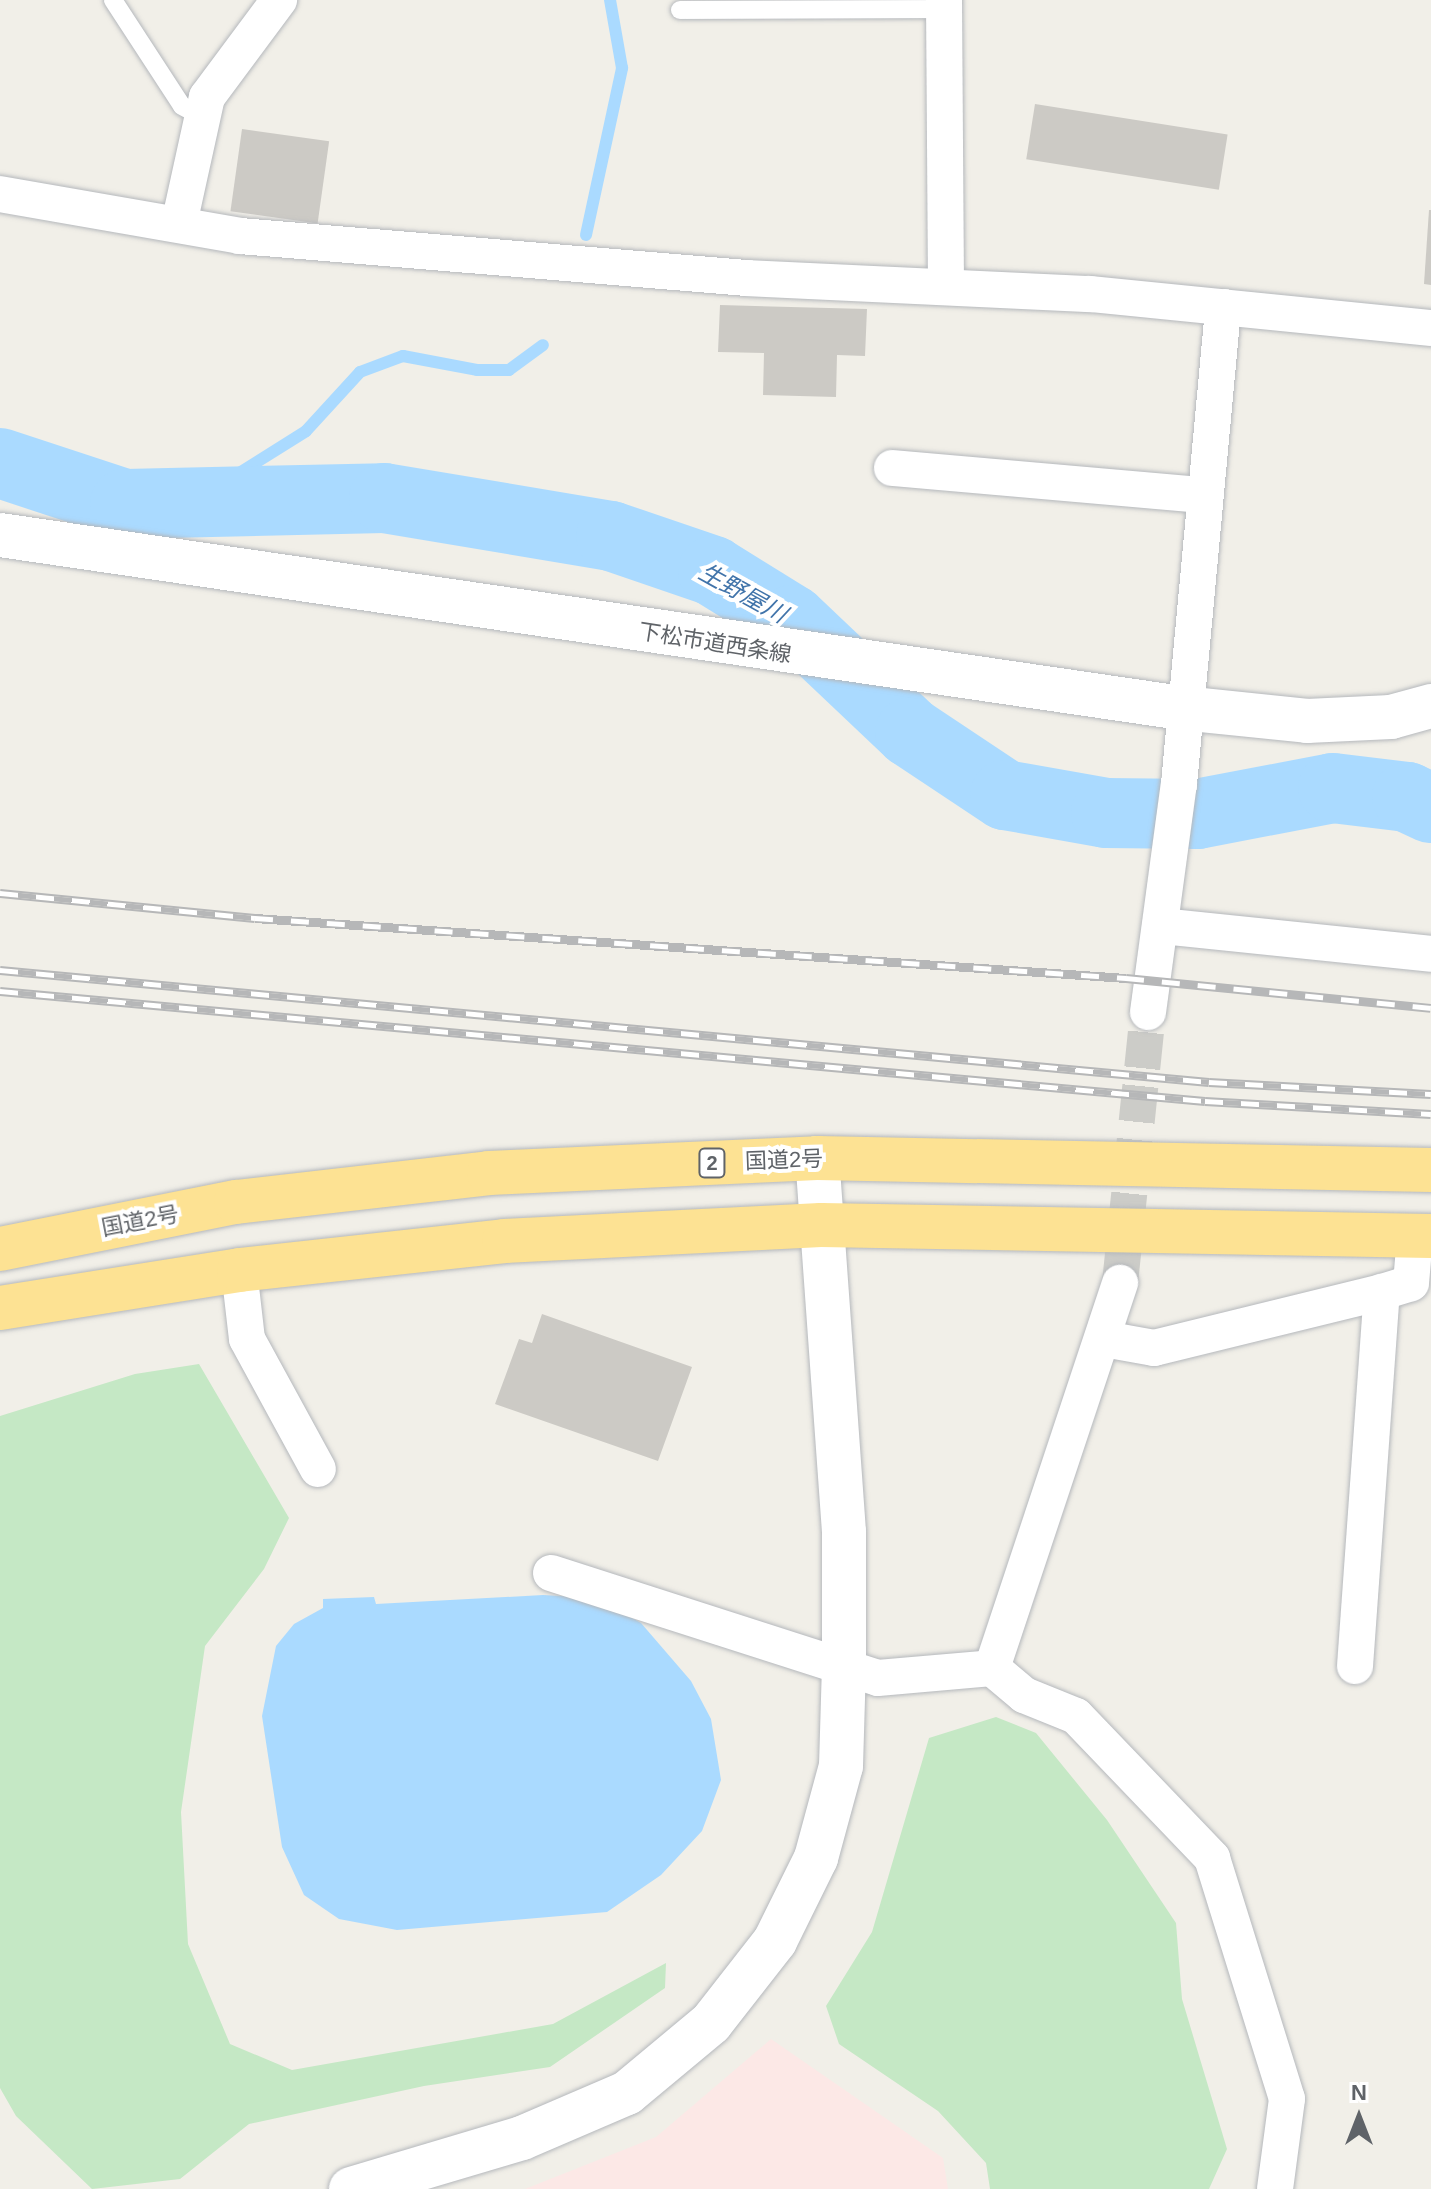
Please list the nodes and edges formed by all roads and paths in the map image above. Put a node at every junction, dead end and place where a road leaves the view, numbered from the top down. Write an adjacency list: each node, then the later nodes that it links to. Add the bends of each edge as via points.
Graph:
1 (113, 0): 5 (lane, via 182,106)
2 (279, 0): 5 (street, via 207,97)
3 (944, 5): 4 (lane); 8 (street)
4 (680, 10)
5 (203, 117): 7 (street)
6 (0, 194): 7 (street)
7 (179, 224): 8 (street, via 240,236 747,278)
8 (946, 287): 9 (street)
9 (1223, 307): 10 (street); 12 (street, via 1214,442)
10 (1431, 328)
11 (892, 468): 12 (street)
12 (1202, 495): 15 (street)
13 (0, 535): 15 (street, 下松市道西条線)
14 (1431, 706): 15 (street, 下松市道西条線, via 1391,717 1307,721)
15 (1182, 708): 16 (street, via 1179,784)
16 (1161, 926): 17 (street); 18 (street)
17 (1431, 954)
18 (1148, 1012)
19 (817, 1158): 20 (highway, 国道2号 / 2); 21 (street); 23 (highway, 国道2号 / 2, via 489,1173 236,1202)
20 (1431, 1170)
21 (821, 1225): 22 (highway); 24 (highway, via 504,1241); 32 (street, via 844,1532)
22 (1423, 1236): 26 (street, via 1411,1283)
23 (0, 1249)
24 (239, 1270): 27 (highway); 29 (street, via 247,1339)
25 (1120, 1283): 28 (street)
26 (1382, 1292): 28 (street, via 1154,1348); 31 (street)
27 (0, 1308)
28 (1104, 1339): 33 (street)
29 (318, 1469)
30 (551, 1573): 32 (street)
31 (1355, 1666)
32 (844, 1667): 33 (street, via 878,1678); 34 (street, via 841,1766 816,1858 775,1941 711,2023 627,2093 522,2138)
33 (992, 1668): 35 (street, via 1024,1695 1076,1716 1212,1858 1287,2099)
34 (351, 2189)
35 (1275, 2189)

